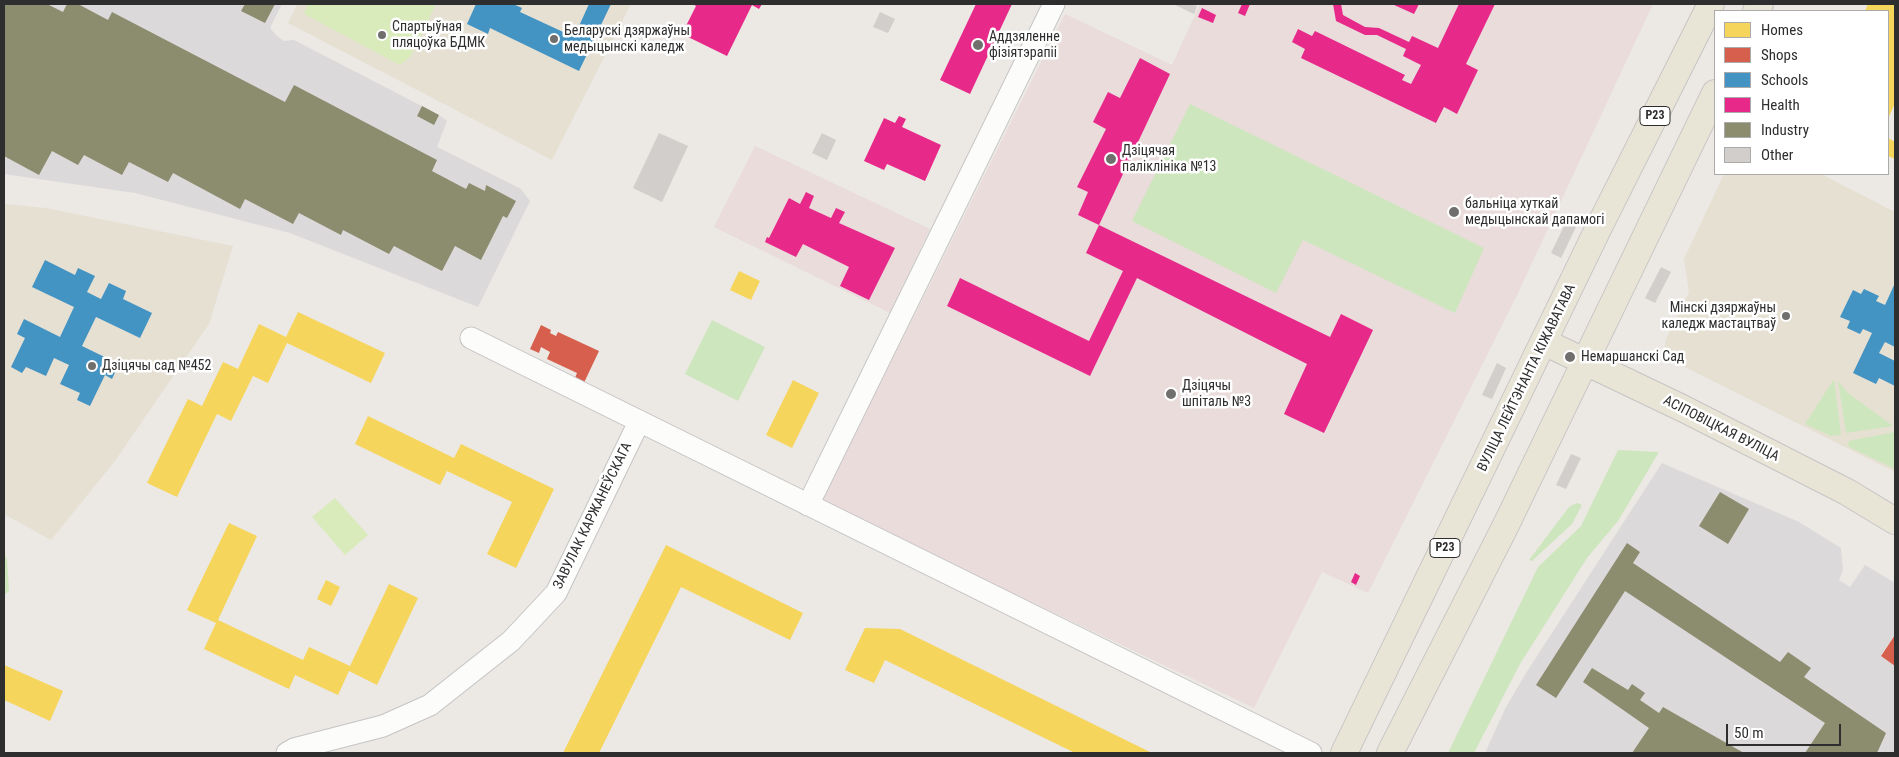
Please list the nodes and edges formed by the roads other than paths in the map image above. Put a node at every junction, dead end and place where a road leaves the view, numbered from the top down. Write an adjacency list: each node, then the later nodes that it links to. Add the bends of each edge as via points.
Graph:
1 (1054, 4): 8 (street)
2 (1710, 4): 5 (main road, ВУЛІЦА ЛЕЙТЭНАНТА КІЖАВАТАВА / Р23)
3 (1714, 95): 6 (main road)
4 (471, 338): 7 (street)
5 (1544, 342): 6 (main road, АСІПОВІЦКАЯ ВУЛІЦА); 10 (main road, ВУЛІЦА ЛЕЙТЭНАНТА КІЖАВАТАВА / Р23)
6 (1584, 362): 9 (main road, АСІПОВІЦКАЯ ВУЛІЦА, via 1847,492); 11 (main road, via 1506,527)
7 (639, 422): 8 (street); 12 (street, ЗАВУЛАК КАРЖАНЕЎСКАГА, via 556,593 511,641 430,705 383,726)
8 (808, 505): 13 (street)
9 (1895, 521)
10 (1378, 684): 11 (main road, via 1392,676 1405,677 1418,686); 14 (main road, ВУЛІЦА ЛЕЙТЭНАНТА КІЖАВАТАВА / Р23)
11 (1418, 697): 15 (main road)
12 (287, 753)
13 (1311, 753)
14 (1344, 753)
15 (1390, 753)

